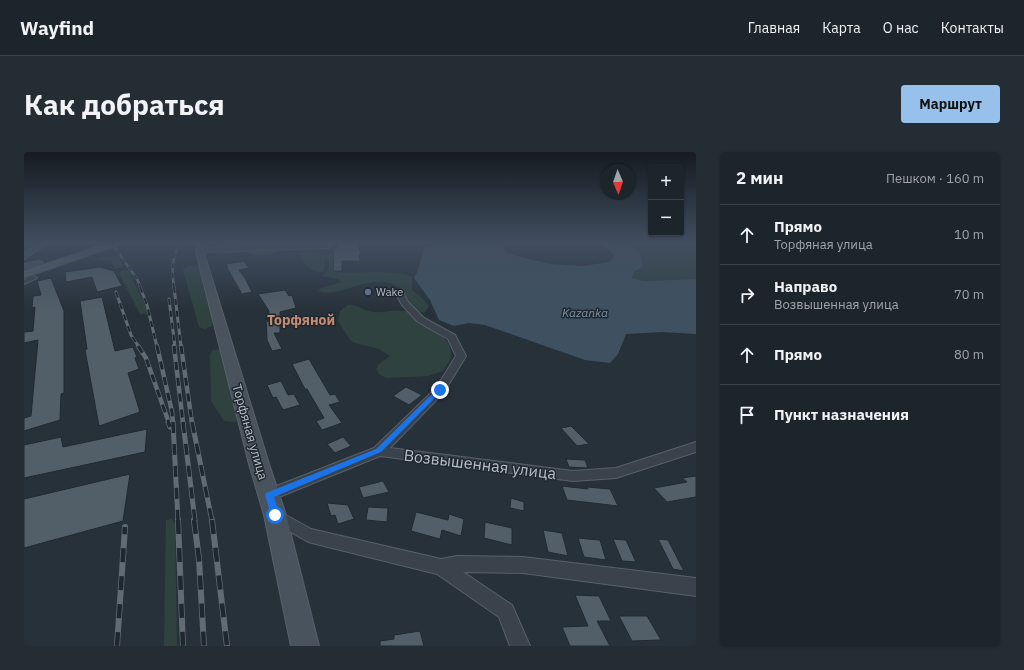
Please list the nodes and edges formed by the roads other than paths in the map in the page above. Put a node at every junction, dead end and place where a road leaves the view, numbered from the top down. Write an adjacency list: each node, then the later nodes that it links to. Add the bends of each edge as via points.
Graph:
1 (35, 265): 4 (main road)
2 (53, 265): 5 (main road)
3 (206, 265): 10 (street, Торфяная улица, via 220,327)
4 (24, 268)
5 (24, 275): 6 (street, via 34,278)
6 (24, 282)
7 (400, 294): 9 (street, via 421,320 452,337 461,356 440,390)
8 (696, 447): 9 (street, Возвышенная улица, via 616,473 573,476)
9 (379, 450): 10 (street, Возвышенная улица)
10 (272, 505): 11 (street, via 308,535); 13 (street, Торфяная улица)
11 (441, 567): 12 (street, via 457,564 523,566); 14 (street, via 506,611)
12 (696, 587)
13 (305, 646)
14 (520, 646)

